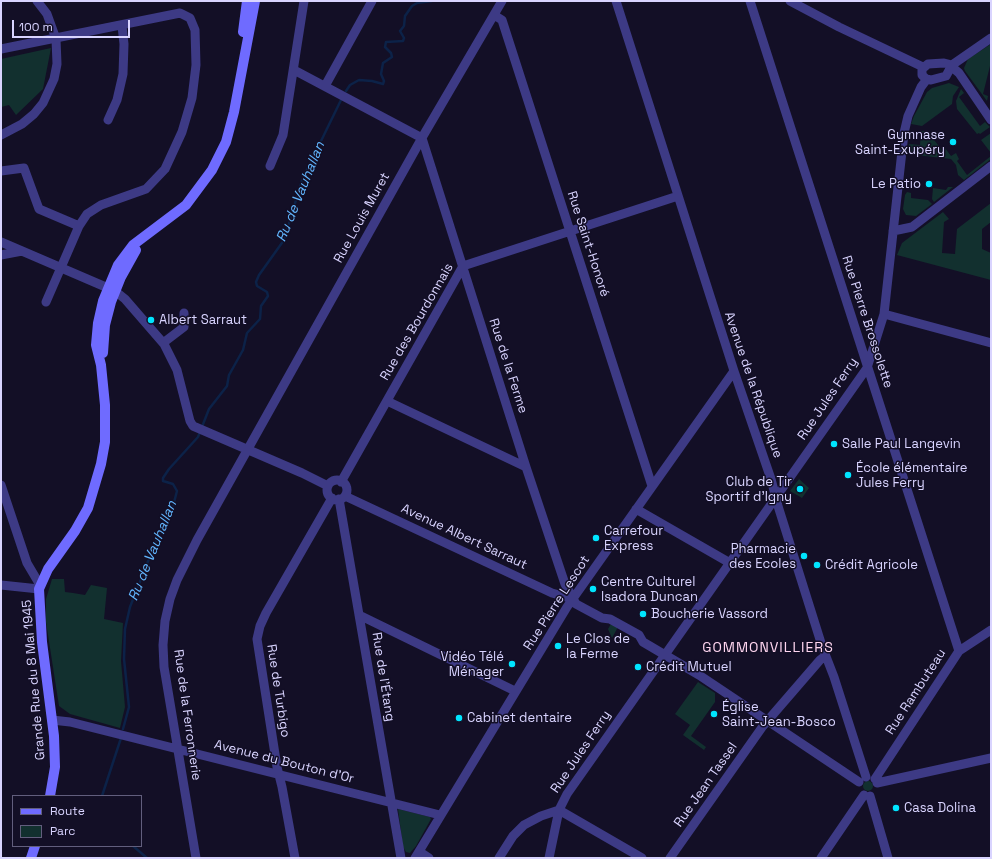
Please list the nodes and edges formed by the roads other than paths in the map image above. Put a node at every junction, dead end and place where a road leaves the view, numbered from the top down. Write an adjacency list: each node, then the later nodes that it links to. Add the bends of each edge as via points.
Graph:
1 (241, 1): 13 (main road, via 240,27)
2 (247, 1): 13 (main road)
3 (256, 1): 24 (main road)
4 (304, 1): 19 (street)
5 (372, 1): 23 (street)
6 (502, 1): 11 (street, Rue Louis Muret)
7 (616, 1): 32 (street, Avenue de la République)
8 (750, 1): 47 (street, Rue Pierre Brossolette)
9 (790, 1): 18 (street)
10 (42, 2): 15 (street)
11 (494, 15): 28 (street, Rue Louis Muret); 34 (street, Rue Saint-Honoré, via 502,20)
12 (122, 26): 15 (street); 25 (street, via 123,74 117,100); 33 (street, via 176,14 188,16 195,30 195,81 187,118 165,168 146,189 94,208)
13 (243, 35): 24 (main road)
14 (991, 38): 17 (street)
15 (56, 39): 16 (street); 27 (street, via 57,64 54,80 46,97 34,114)
16 (1, 49)
17 (952, 66): 18 (street, via 934,63); 20 (street); 21 (street)
18 (923, 67): 22 (street, via 922,75)
19 (294, 70): 23 (street); 29 (street, via 284,134)
20 (946, 76): 21 (street); 22 (street)
21 (961, 78): 26 (street)
22 (927, 79): 35 (street, Rue Jules Ferry, via 908,116)
23 (325, 86): 28 (street)
24 (238, 89): 41 (main road, via 226,142 212,170 186,205 149,232)
25 (108, 120)
26 (991, 120)
27 (1, 135)
28 (422, 138): 39 (street, Rue de la Ferme); 50 (street, Rue Louis Muret)
29 (270, 166)
30 (991, 166): 35 (street, via 912,227)
31 (1, 171): 33 (street, via 24,168 39,209)
32 (678, 196): 34 (street, Rue des Bourdonnais); 48 (street, Avenue de la République)
33 (80, 226): 40 (street)
34 (570, 230): 39 (street, Rue des Bourdonnais); 55 (street, Rue Saint-Honoré)
35 (893, 231): 44 (street, Rue Jules Ferry)
36 (1, 242): 37 (street)
37 (22, 251): 38 (street); 40 (street)
38 (1, 255)
39 (463, 266): 49 (street, Rue des Bourdonnais); 51 (street, Rue de la Ferme)
40 (61, 268): 41 (street); 42 (street)
41 (111, 290): 45 (street, via 125,299); 61 (main road, via 102,365 105,442 96,485 88,508 75,532 48,570)
42 (46, 302)
43 (184, 313): 45 (street, via 184,327)
44 (884, 314): 46 (street); 47 (street, Rue Jules Ferry)
45 (163, 343): 50 (street, via 177,370 190,421 201,431)
46 (991, 343)
47 (867, 368): 57 (street, Rue Jules Ferry); 65 (street, Rue Pierre Brossolette)
48 (734, 371): 55 (street, Rue Pierre Lescot); 57 (street, Avenue de la République)
49 (387, 401): 51 (street); 52 (street, Rue des Bourdonnais)
50 (248, 450): 54 (street, via 302,472); 71 (street, Rue de la Ferronnerie, via 183,569 170,599 165,621 164,667)
51 (526, 467): 62 (street, Rue de la Ferme, via 565,584)
52 (341, 482): 54 (street, via 336,481); 56 (street, via 347,488)
53 (1, 485): 61 (street, via 27,563)
54 (328, 486): 56 (street, via 328,494)
55 (652, 486): 58 (street, Rue Pierre Lescot)
56 (339, 498): 62 (street, Avenue Albert Sarraut, via 552,593); 63 (street, Rue de l'Étang); 73 (street, Rue de Turbigo, via 266,613 257,639)
57 (776, 499): 59 (street, Rue Jules Ferry); 67 (street, Avenue de la République)
58 (636, 510): 59 (street); 62 (street, Rue Pierre Lescot)
59 (730, 563): 66 (street, Rue Jules Ferry)
60 (1, 585): 61 (street)
61 (40, 587): 69 (main road, Grande Rue du 8 Mai 1945, via 42,642)
62 (573, 599): 66 (street, via 576,604 639,635 643,642); 68 (street, Rue Pierre Lescot)
63 (360, 615): 68 (street); 77 (street, Rue de l'Étang)
64 (991, 630): 65 (street, Rue Rambuteau)
65 (959, 651): 74 (street, Rue Rambuteau)
66 (666, 655): 70 (street, via 697,678); 78 (street, Rue Jules Ferry, via 566,794)
67 (826, 656): 70 (street, Rue Jean Tassel); 74 (street, Avenue de la République)
68 (515, 691): 79 (street, Rue Pierre Lescot)
69 (52, 720): 71 (street, Avenue du Bouton d'Or, via 70,722); 75 (main road, Grande Rue du 8 Mai 1945, via 55,767)
70 (768, 721): 74 (street); 90 (street, Rue Jean Tassel)
71 (177, 749): 73 (street, Avenue du Bouton d'Or); 83 (street, Rue de la Ferronnerie)
72 (991, 758): 74 (street)
73 (279, 774): 77 (street, Avenue du Bouton d'Or); 84 (street, Rue de Turbigo)
74 (869, 780): 76 (street, Rue Rambuteau, via 876,791); 76 (street, Avenue de la République, via 859,790)
75 (50, 795)
76 (867, 795): 91 (street, Rue Rambuteau); 92 (street, Avenue de la République)
77 (391, 803): 79 (street, Avenue du Bouton d'Or); 85 (street, Rue de l'Étang)
78 (559, 810): 87 (street, via 524,825 513,836); 88 (street, Rue Jules Ferry); 89 (street)
79 (440, 815): 81 (street, Rue Pierre Lescot)
80 (35, 847): 82 (main road)
81 (418, 855): 86 (street)
82 (30, 858)
83 (196, 858)
84 (295, 858)
85 (401, 858)
86 (429, 858)
87 (499, 858)
88 (549, 858)
89 (642, 858)
90 (670, 858)
91 (821, 858)
92 (888, 858)

